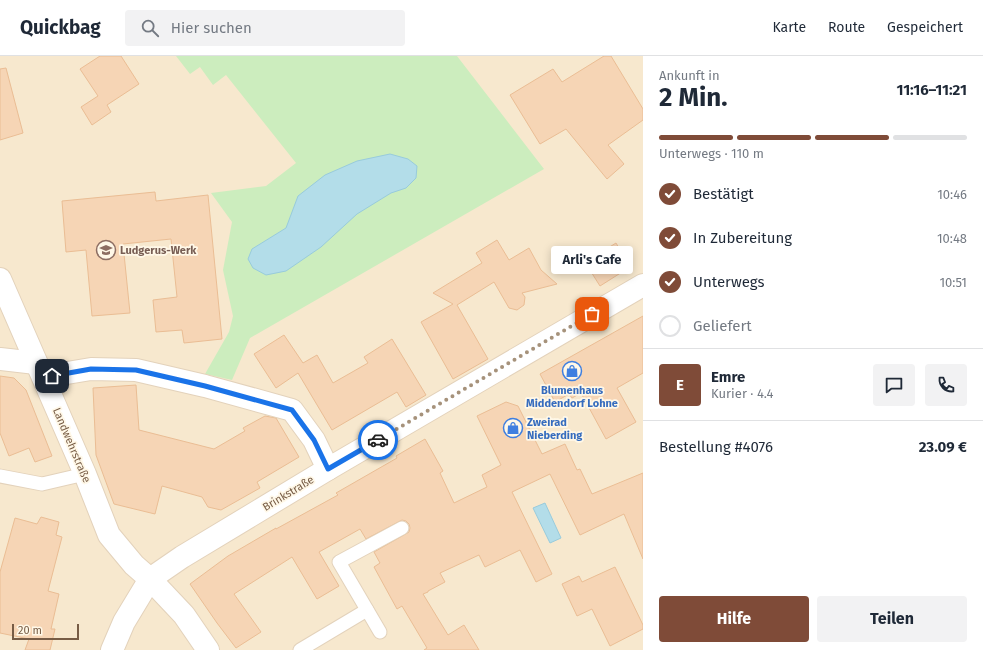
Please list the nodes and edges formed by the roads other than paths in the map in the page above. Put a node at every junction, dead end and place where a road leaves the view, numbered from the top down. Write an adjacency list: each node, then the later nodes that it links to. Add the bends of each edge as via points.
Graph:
1 (0, 279): 4 (street, Landwehrstraße)
2 (643, 285): 5 (street, Brinkstraße)
3 (0, 359): 4 (street)
4 (39, 370): 5 (street, via 136,370 292,410 314,440); 6 (street, Landwehrstraße)
5 (328, 469): 9 (street, Brinkstraße)
6 (85, 474): 7 (lane, via 42,484); 9 (street, Landwehrstraße, via 109,535 134,565)
7 (0, 476)
8 (402, 528): 10 (lane, via 339,562)
9 (150, 579): 12 (street, Brinkstraße, via 124,622); 13 (street, Landwehrstraße, via 184,615)
10 (367, 610): 11 (lane); 14 (lane)
11 (380, 632)
12 (112, 650)
13 (208, 650)
14 (300, 650)

